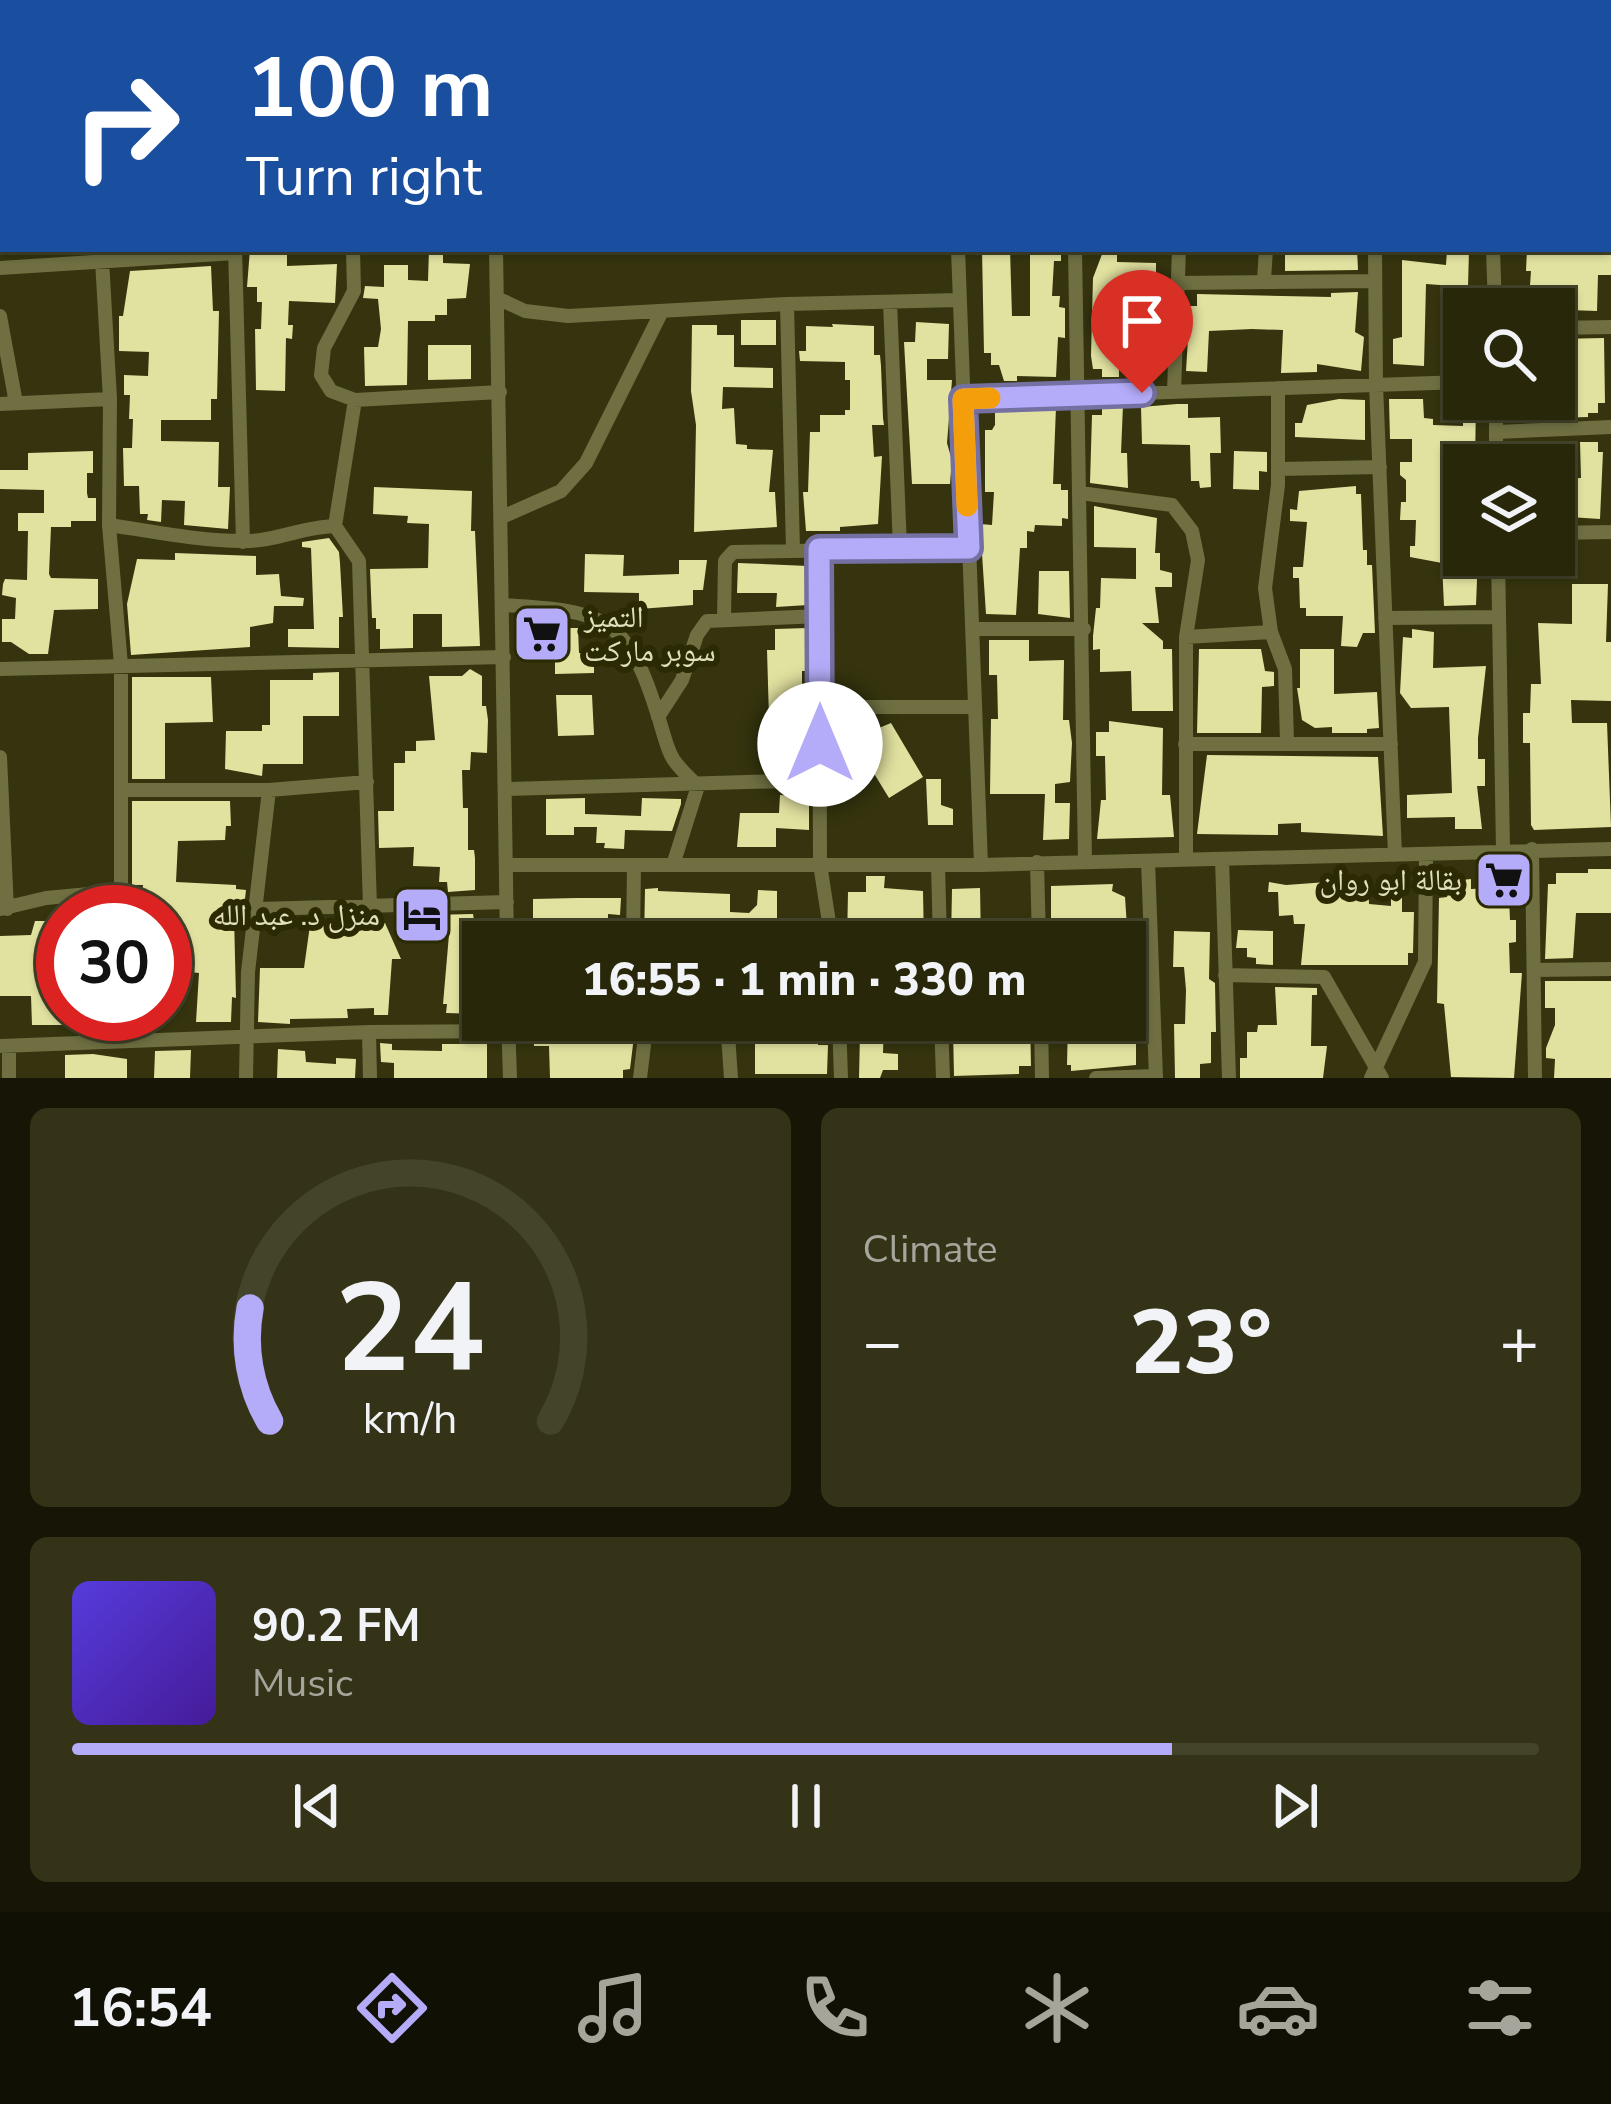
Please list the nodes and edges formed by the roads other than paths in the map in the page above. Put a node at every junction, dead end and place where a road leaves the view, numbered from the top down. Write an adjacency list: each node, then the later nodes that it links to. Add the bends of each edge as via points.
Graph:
1 (220, 252): 11 (street)
2 (235, 252): 47 (street)
3 (353, 252): 33 (street, via 354,291 324,348 321,375 331,391)
4 (496, 252): 17 (street)
5 (958, 252): 18 (street)
6 (1075, 252): 30 (street)
7 (1179, 252): 15 (street)
8 (1266, 252): 13 (street)
9 (1375, 252): 14 (street)
10 (1493, 252): 16 (street)
11 (102, 260): 12 (street); 31 (street)
12 (0, 268)
13 (1264, 280): 14 (street); 15 (street)
14 (1375, 280): 26 (street)
15 (1178, 283): 29 (street)
16 (1494, 288)
17 (497, 298): 21 (street, via 546,316); 28 (street)
18 (959, 300): 19 (street); 32 (street)
19 (890, 302): 20 (street); 48 (street)
20 (787, 304): 21 (street); 51 (street)
21 (662, 310): 42 (street, via 586,463 561,491)
22 (0, 316): 34 (street)
23 (1611, 327): 24 (street)
24 (1575, 328)
25 (1443, 382): 26 (street)
26 (1376, 384): 27 (street); 39 (street)
27 (1278, 388): 29 (street); 40 (street)
28 (500, 392): 33 (street); 42 (street)
29 (1174, 392): 30 (street)
30 (1077, 394): 32 (street); 41 (street)
31 (110, 399): 34 (street); 43 (street)
32 (963, 399): 49 (street)
33 (355, 400): 44 (street)
34 (8, 404)
35 (1496, 420): 37 (street)
36 (1611, 428): 37 (street)
37 (1496, 432): 38 (street)
38 (1496, 444)
39 (1380, 467): 40 (street); 56 (street)
40 (1279, 469): 60 (street, via 1265,588)
41 (1081, 493): 58 (street); 61 (street, via 1159,501 1181,513 1198,560)
42 (502, 517): 53 (street)
43 (109, 525): 47 (street); 64 (street)
44 (335, 526): 47 (street); 63 (street, via 359,561)
45 (1611, 532): 46 (street)
46 (1575, 533)
47 (244, 542)
48 (900, 548): 49 (street); 50 (street)
49 (969, 548): 59 (street)
50 (819, 549): 51 (street); 54 (street)
51 (793, 550): 57 (street, via 728,555)
52 (1498, 576): 55 (street)
53 (503, 605): 62 (street); 68 (street, via 578,612 613,626 642,670)
54 (821, 616): 57 (street); 66 (street)
55 (1499, 616): 56 (street); 81 (street)
56 (1385, 617): 71 (street)
57 (724, 618): 68 (street, via 701,627)
58 (1084, 628): 59 (street); 86 (street)
59 (972, 629): 67 (street)
60 (1271, 632): 61 (street); 69 (street, via 1285,669)
61 (1186, 638): 70 (street)
62 (504, 657): 63 (street); 76 (street)
63 (363, 662): 64 (street); 74 (street)
64 (121, 665): 65 (street); 77 (street)
65 (0, 669)
66 (820, 707): 67 (street); 73 (street)
67 (975, 707): 93 (street)
68 (658, 717): 75 (street, via 670,759)
69 (1287, 743): 70 (street); 71 (street)
70 (1185, 744): 84 (street)
71 (1390, 744): 83 (street)
72 (0, 757): 99 (street)
73 (820, 781): 75 (street); 89 (street)
74 (367, 782): 78 (street); 98 (street)
75 (698, 786): 76 (street); 92 (street)
76 (506, 789): 90 (street)
77 (122, 790): 78 (street); 95 (street)
78 (269, 790): 100 (street)
79 (1532, 849): 80 (street); 81 (street); 106 (street)
80 (1611, 849)
81 (1503, 850): 82 (street)
82 (1426, 854): 83 (street); 121 (street, via 1425,962)
83 (1395, 855): 85 (street)
84 (1186, 859): 85 (street); 87 (street)
85 (1222, 859): 108 (street)
86 (1085, 861): 87 (street); 88 (street)
87 (1148, 861): 122 (street)
88 (1037, 862): 93 (street); 105 (street)
89 (820, 864): 92 (street); 94 (street); 103 (street)
90 (506, 865): 91 (street); 97 (street)
91 (634, 865): 92 (street); 102 (street)
92 (674, 865)
93 (981, 865): 94 (street)
94 (938, 866): 104 (street)
95 (121, 885)
96 (36, 901): 99 (street)
97 (507, 902): 98 (street); 101 (street)
98 (370, 907): 100 (street)
99 (3, 909)
100 (258, 909): 112 (street)
101 (507, 921)
102 (633, 921)
103 (829, 921)
104 (939, 921)
105 (1038, 921)
106 (1534, 970): 107 (street); 134 (street)
107 (1611, 970)
108 (1225, 975): 121 (street, via 1324,977); 133 (street)
109 (462, 1028): 110 (street)
110 (369, 1032): 112 (street); 125 (street)
111 (192, 1039): 112 (street)
112 (245, 1039): 124 (street)
113 (89, 1041): 120 (street)
114 (508, 1041): 126 (street)
115 (644, 1041): 127 (street)
116 (729, 1041): 128 (street)
117 (840, 1041): 129 (street)
118 (942, 1041): 130 (street)
119 (1041, 1041): 131 (street)
120 (5, 1046): 123 (street)
121 (1376, 1074)
122 (1156, 1077): 132 (street)
123 (9, 1078)
124 (246, 1078)
125 (370, 1078)
126 (509, 1078)
127 (640, 1078)
128 (731, 1078)
129 (841, 1078)
130 (943, 1078)
131 (1042, 1078)
132 (1096, 1078)
133 (1229, 1078)
134 (1535, 1078)

